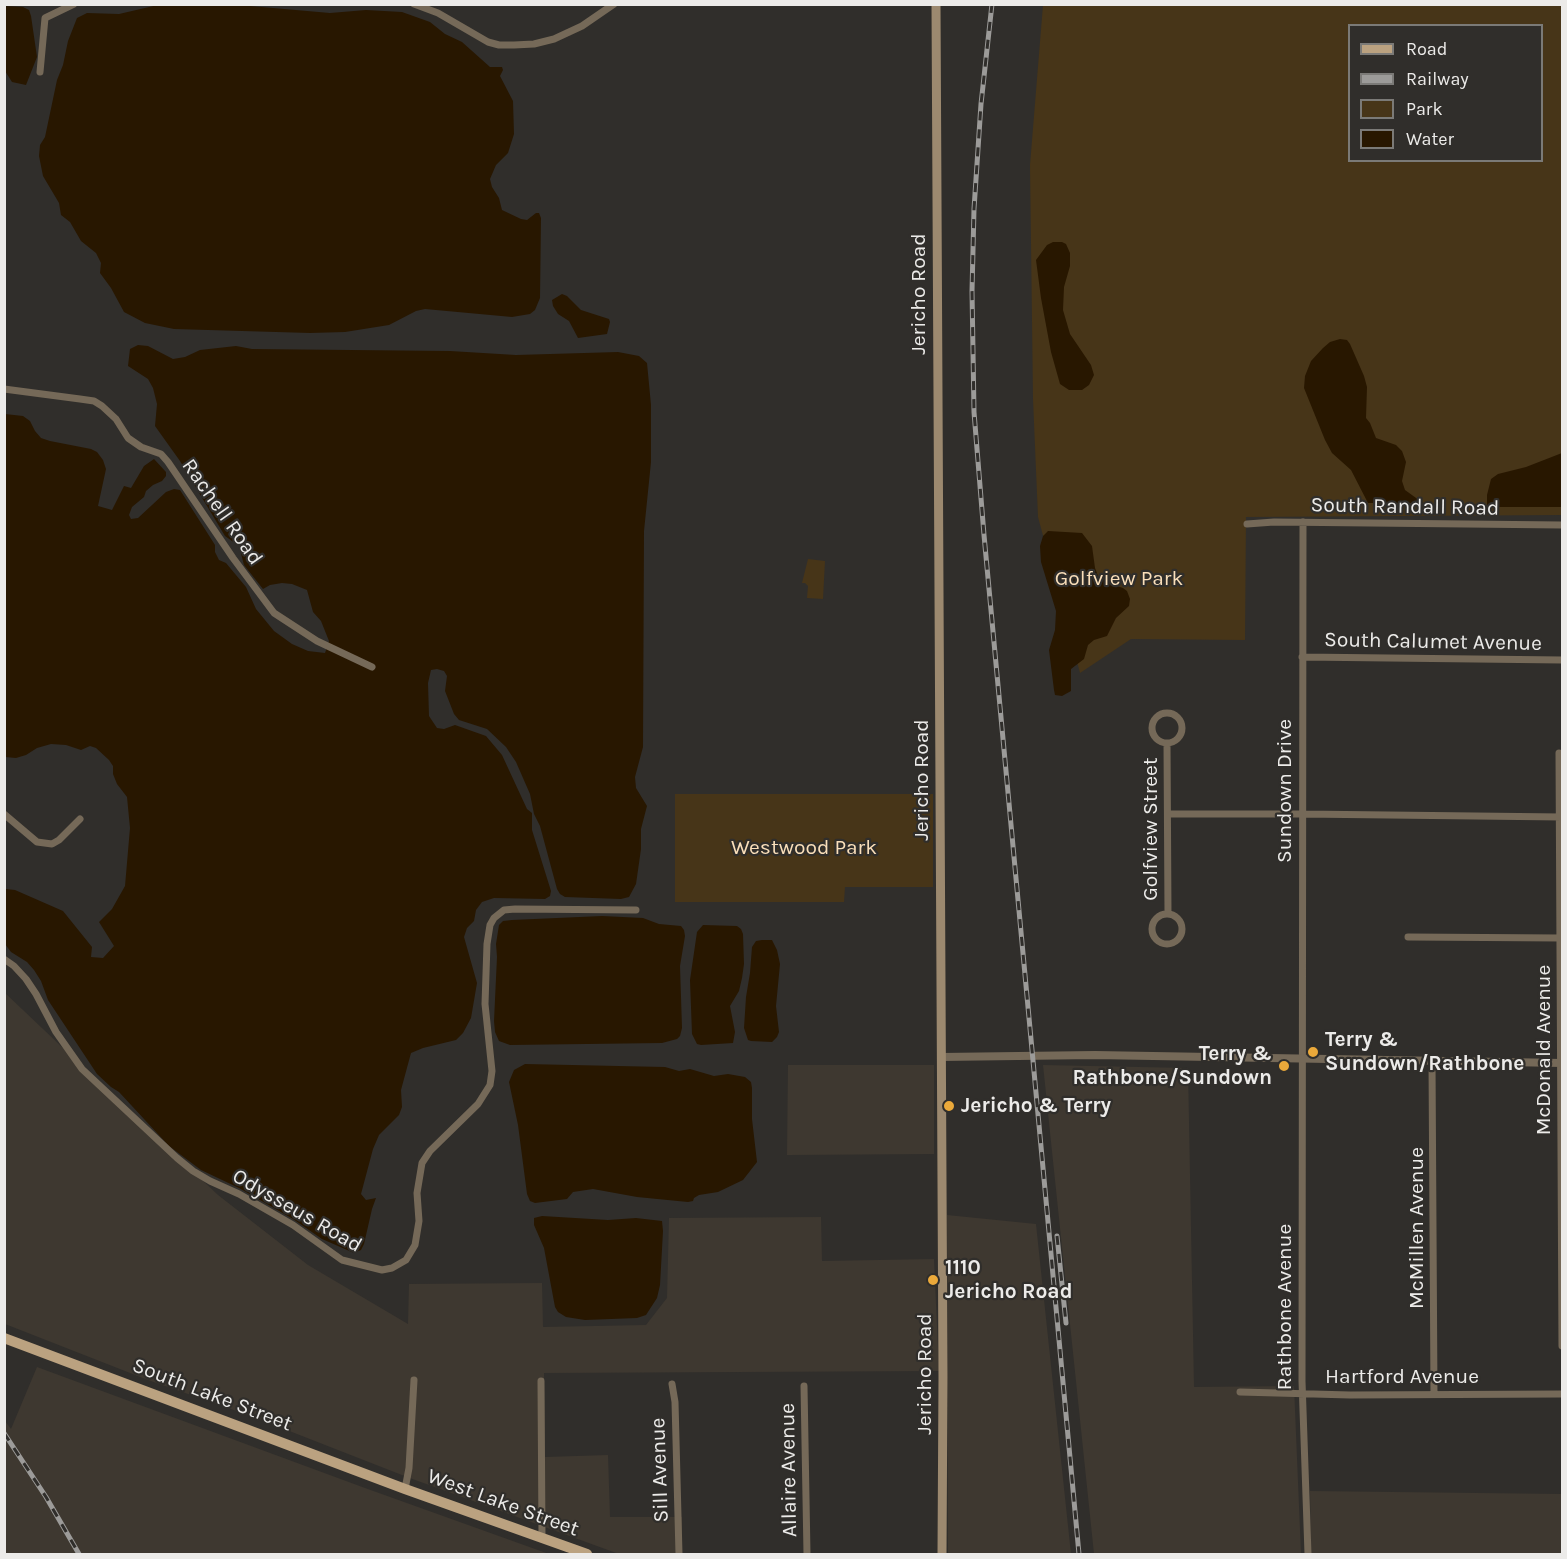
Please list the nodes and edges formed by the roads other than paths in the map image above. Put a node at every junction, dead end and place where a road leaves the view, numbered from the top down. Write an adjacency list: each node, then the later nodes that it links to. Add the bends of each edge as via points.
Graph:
1 (74, 4): 5 (street, via 45,18)
2 (414, 4): 3 (street, via 488,42 514,45 554,39)
3 (614, 4)
4 (936, 4): 25 (main road, Jericho Road)
5 (40, 72)
6 (4, 389): 12 (street, Rachell Road, via 94,401 102,406 128,438 161,454 168,462 274,613 317,641)
7 (1303, 522): 8 (street, South Randall Road); 9 (street, South Randall Road); 10 (street, Sundown Drive)
8 (1247, 524)
9 (1563, 525)
10 (1302, 657): 11 (street, South Calumet Avenue); 17 (street, Sundown Drive)
11 (1563, 660)
12 (372, 667)
13 (1167, 743): 13 (street, Golfview Street, via 1177,739 1182,729 1178,718 1166,713 1154,720 1153,731 1159,741); 16 (street, Golfview Street)
14 (1560, 753): 18 (street, McDonald Avenue)
15 (4, 814): 19 (street, via 37,842 52,844)
16 (1168, 814): 17 (street); 21 (street, Golfview Street)
17 (1302, 814): 18 (street); 26 (street, Sundown Drive)
18 (1561, 817): 23 (street, McDonald Avenue)
19 (80, 819)
20 (636, 910): 24 (street, Odysseus Road, via 515,909 504,910 494,918 487,944 485,1004 490,1084 478,1104 422,1163 415,1245 406,1260 382,1270 342,1260 293,1225 185,1165 82,1068 26,979)
21 (1168, 914): 21 (street, Golfview Street, via 1157,918 1153,926 1155,937 1168,944 1178,940 1182,930 1179,920)
22 (1408, 938): 23 (street)
23 (1560, 938): 28 (street, McDonald Avenue)
24 (4, 959)
25 (941, 1057): 26 (street); 44 (main road, Jericho Road)
26 (1301, 1059): 27 (street); 36 (street, Rathbone Avenue)
27 (1432, 1061): 28 (street); 37 (street, McMillen Avenue)
28 (1562, 1063): 30 (street, McDonald Avenue)
29 (4, 1338): 39 (main road, South Lake Street)
30 (1563, 1346)
31 (414, 1380): 39 (street)
32 (540, 1381): 40 (street)
33 (672, 1384): 42 (street, Sill Avenue)
34 (804, 1386): 43 (street, Allaire Avenue)
35 (1240, 1392): 36 (street, Hartford Avenue)
36 (1302, 1393): 37 (street, Hartford Avenue); 45 (street, Rathbone Avenue)
37 (1434, 1394): 38 (street, Hartford Avenue)
38 (1563, 1394)
39 (405, 1489): 40 (main road, West Lake Street)
40 (542, 1537): 41 (main road, West Lake Street)
41 (587, 1554)
42 (679, 1554)
43 (807, 1554)
44 (942, 1554)
45 (1308, 1554)

